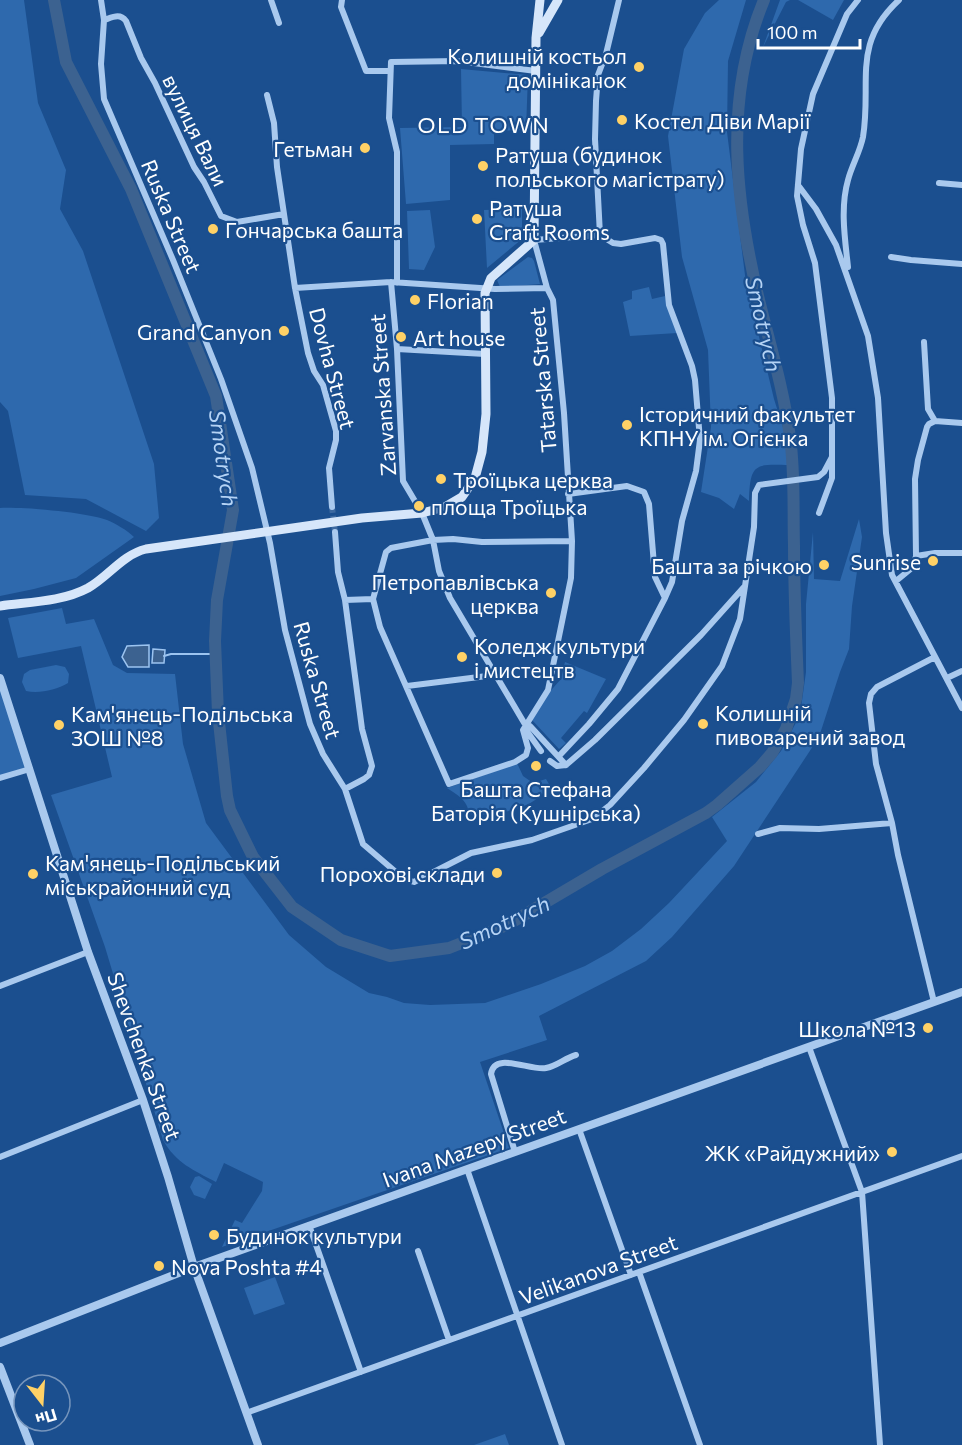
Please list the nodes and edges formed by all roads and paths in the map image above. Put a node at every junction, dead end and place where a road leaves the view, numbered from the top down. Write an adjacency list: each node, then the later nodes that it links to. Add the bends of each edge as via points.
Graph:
1 (101, 0): 9 (street, Ruska Street)
2 (271, 0): 10 (street)
3 (342, 0): 12 (street, via 341,7 366,72)
4 (540, 0): 11 (main road)
5 (558, 0): 11 (main road)
6 (619, 0): 19 (street, via 598,75 595,139)
7 (858, 0): 17 (street, via 845,20 813,94)
8 (899, 0): 23 (street, via 879,22 867,54 862,139 844,201)
9 (104, 20): 18 (street, вулиця Вали, via 117,15 126,21 221,216 237,222); 63 (street, Ruska Street, via 104,99 221,379 264,510 285,630 310,724)
10 (279, 23)
11 (536, 38): 13 (main road)
12 (390, 71): 13 (street, via 391,62 458,62); 24 (street, Zarvanska Street, via 389,118 397,152)
13 (536, 71): 20 (main road)
14 (267, 95): 18 (street, Dovha Street)
15 (939, 183): 16 (street)
16 (962, 184)
17 (798, 185): 23 (street, via 836,245); 33 (street, via 798,207 815,263 825,332 832,398)
18 (284, 214): 25 (street, Dovha Street)
19 (600, 235): 20 (street); 45 (street, via 621,244 661,240 669,305 695,380 700,432 697,465 672,582)
20 (534, 240): 26 (main road, via 491,278); 27 (street, Tatarska Street)
21 (891, 256): 22 (street)
22 (962, 264)
23 (849, 279): 43 (street, via 872,358 888,554)
24 (394, 283): 25 (street); 26 (street); 29 (street, Zarvanska Street)
25 (296, 288): 35 (street, Dovha Street, via 308,353 323,385 336,431 329,468)
26 (487, 288): 27 (street); 30 (main road)
27 (547, 288): 34 (street, Tatarska Street, via 553,300)
28 (924, 342): 31 (street, via 928,409)
29 (397, 349): 30 (street); 36 (street, Zarvanska Street, via 403,481)
30 (485, 354): 36 (main road, via 486,414 475,478 462,497)
31 (935, 421): 32 (street); 42 (street, via 927,427 916,467)
32 (962, 423)
33 (832, 457): 37 (street, via 832,478); 44 (street, Ruska Street, via 824,472 811,480 759,485)
34 (568, 494): 40 (street, Tatarska Street); 45 (street, via 627,486 644,492 649,504 655,577)
35 (332, 507)
36 (422, 513): 39 (street, Zarvanska Street); 48 (main road, via 345,520 134,552 76,593)
37 (819, 513)
38 (335, 532): 47 (street)
39 (433, 540): 40 (street); 46 (street, via 386,552); 51 (street, Zarvanska Street, via 450,598)
40 (572, 541): 56 (street, Tatarska Street, via 571,578 548,690)
41 (962, 553): 42 (street)
42 (916, 556): 43 (street, via 913,567)
43 (896, 581): 49 (street)
44 (744, 586): 60 (street, via 701,635); 63 (street, Ruska Street, via 740,619 722,666 666,744 623,792 592,819 532,840 462,857 414,882 404,879 363,844)
45 (664, 598): 58 (street, via 618,689)
46 (373, 599): 47 (street); 54 (street, via 380,627)
47 (345, 600): 63 (street, via 362,729 372,766 369,775)
48 (0, 606)
49 (935, 657): 53 (street); 64 (street, via 877,687 869,698 874,756)
50 (962, 671): 53 (street)
51 (495, 675): 54 (street); 56 (street, Zarvanska Street)
52 (0, 678): 61 (street, Shevchenka Street)
53 (947, 678): 55 (street)
54 (407, 686): 56 (street, via 449,784 526,755 528,748 522,733)
55 (962, 708)
56 (526, 726): 57 (street, Zarvanska Street); 58 (street)
57 (541, 751)
58 (559, 756): 60 (street)
59 (550, 761): 60 (street, via 557,766)
60 (566, 765)
61 (30, 769): 62 (street); 66 (street, Shevchenka Street)
62 (0, 778)
63 (345, 789)
64 (892, 823): 65 (street, via 819,830 787,827); 69 (street)
65 (758, 834)
66 (88, 952): 67 (street); 72 (street, Shevchenka Street)
67 (0, 986)
68 (962, 992): 69 (street, Ivana Mazepy Street)
69 (934, 1002): 70 (street, Ivana Mazepy Street)
70 (809, 1047): 73 (street, Ivana Mazepy Street); 78 (street)
71 (576, 1055): 74 (street, via 543,1069 504,1062 492,1068)
72 (143, 1100): 76 (street); 81 (street, Shevchenka Street)
73 (579, 1129): 74 (street, Ivana Mazepy Street); 83 (street)
74 (514, 1152): 77 (street, Ivana Mazepy Street)
75 (962, 1156): 78 (street, Velikanova Street)
76 (0, 1157)
77 (467, 1169): 79 (street, Ivana Mazepy Street); 84 (street)
78 (862, 1192): 82 (street, Velikanova Street); 94 (street)
79 (309, 1226): 81 (street, Ivana Mazepy Street); 88 (street)
80 (418, 1251): 85 (street)
81 (194, 1267): 86 (street, Ivana Mazepy Street); 89 (street, Shevchenka Street)
82 (639, 1272): 83 (street, Velikanova Street); 93 (street)
83 (631, 1275): 84 (street, Velikanova Street)
84 (518, 1316): 85 (street, Velikanova Street); 92 (street)
85 (449, 1340): 88 (street, Velikanova Street)
86 (0, 1343)
87 (0, 1367): 90 (street)
88 (361, 1372): 89 (street, Velikanova Street)
89 (246, 1413): 91 (street, Shevchenka Street)
90 (30, 1445)
91 (258, 1445)
92 (562, 1445)
93 (700, 1445)
94 (880, 1445)

